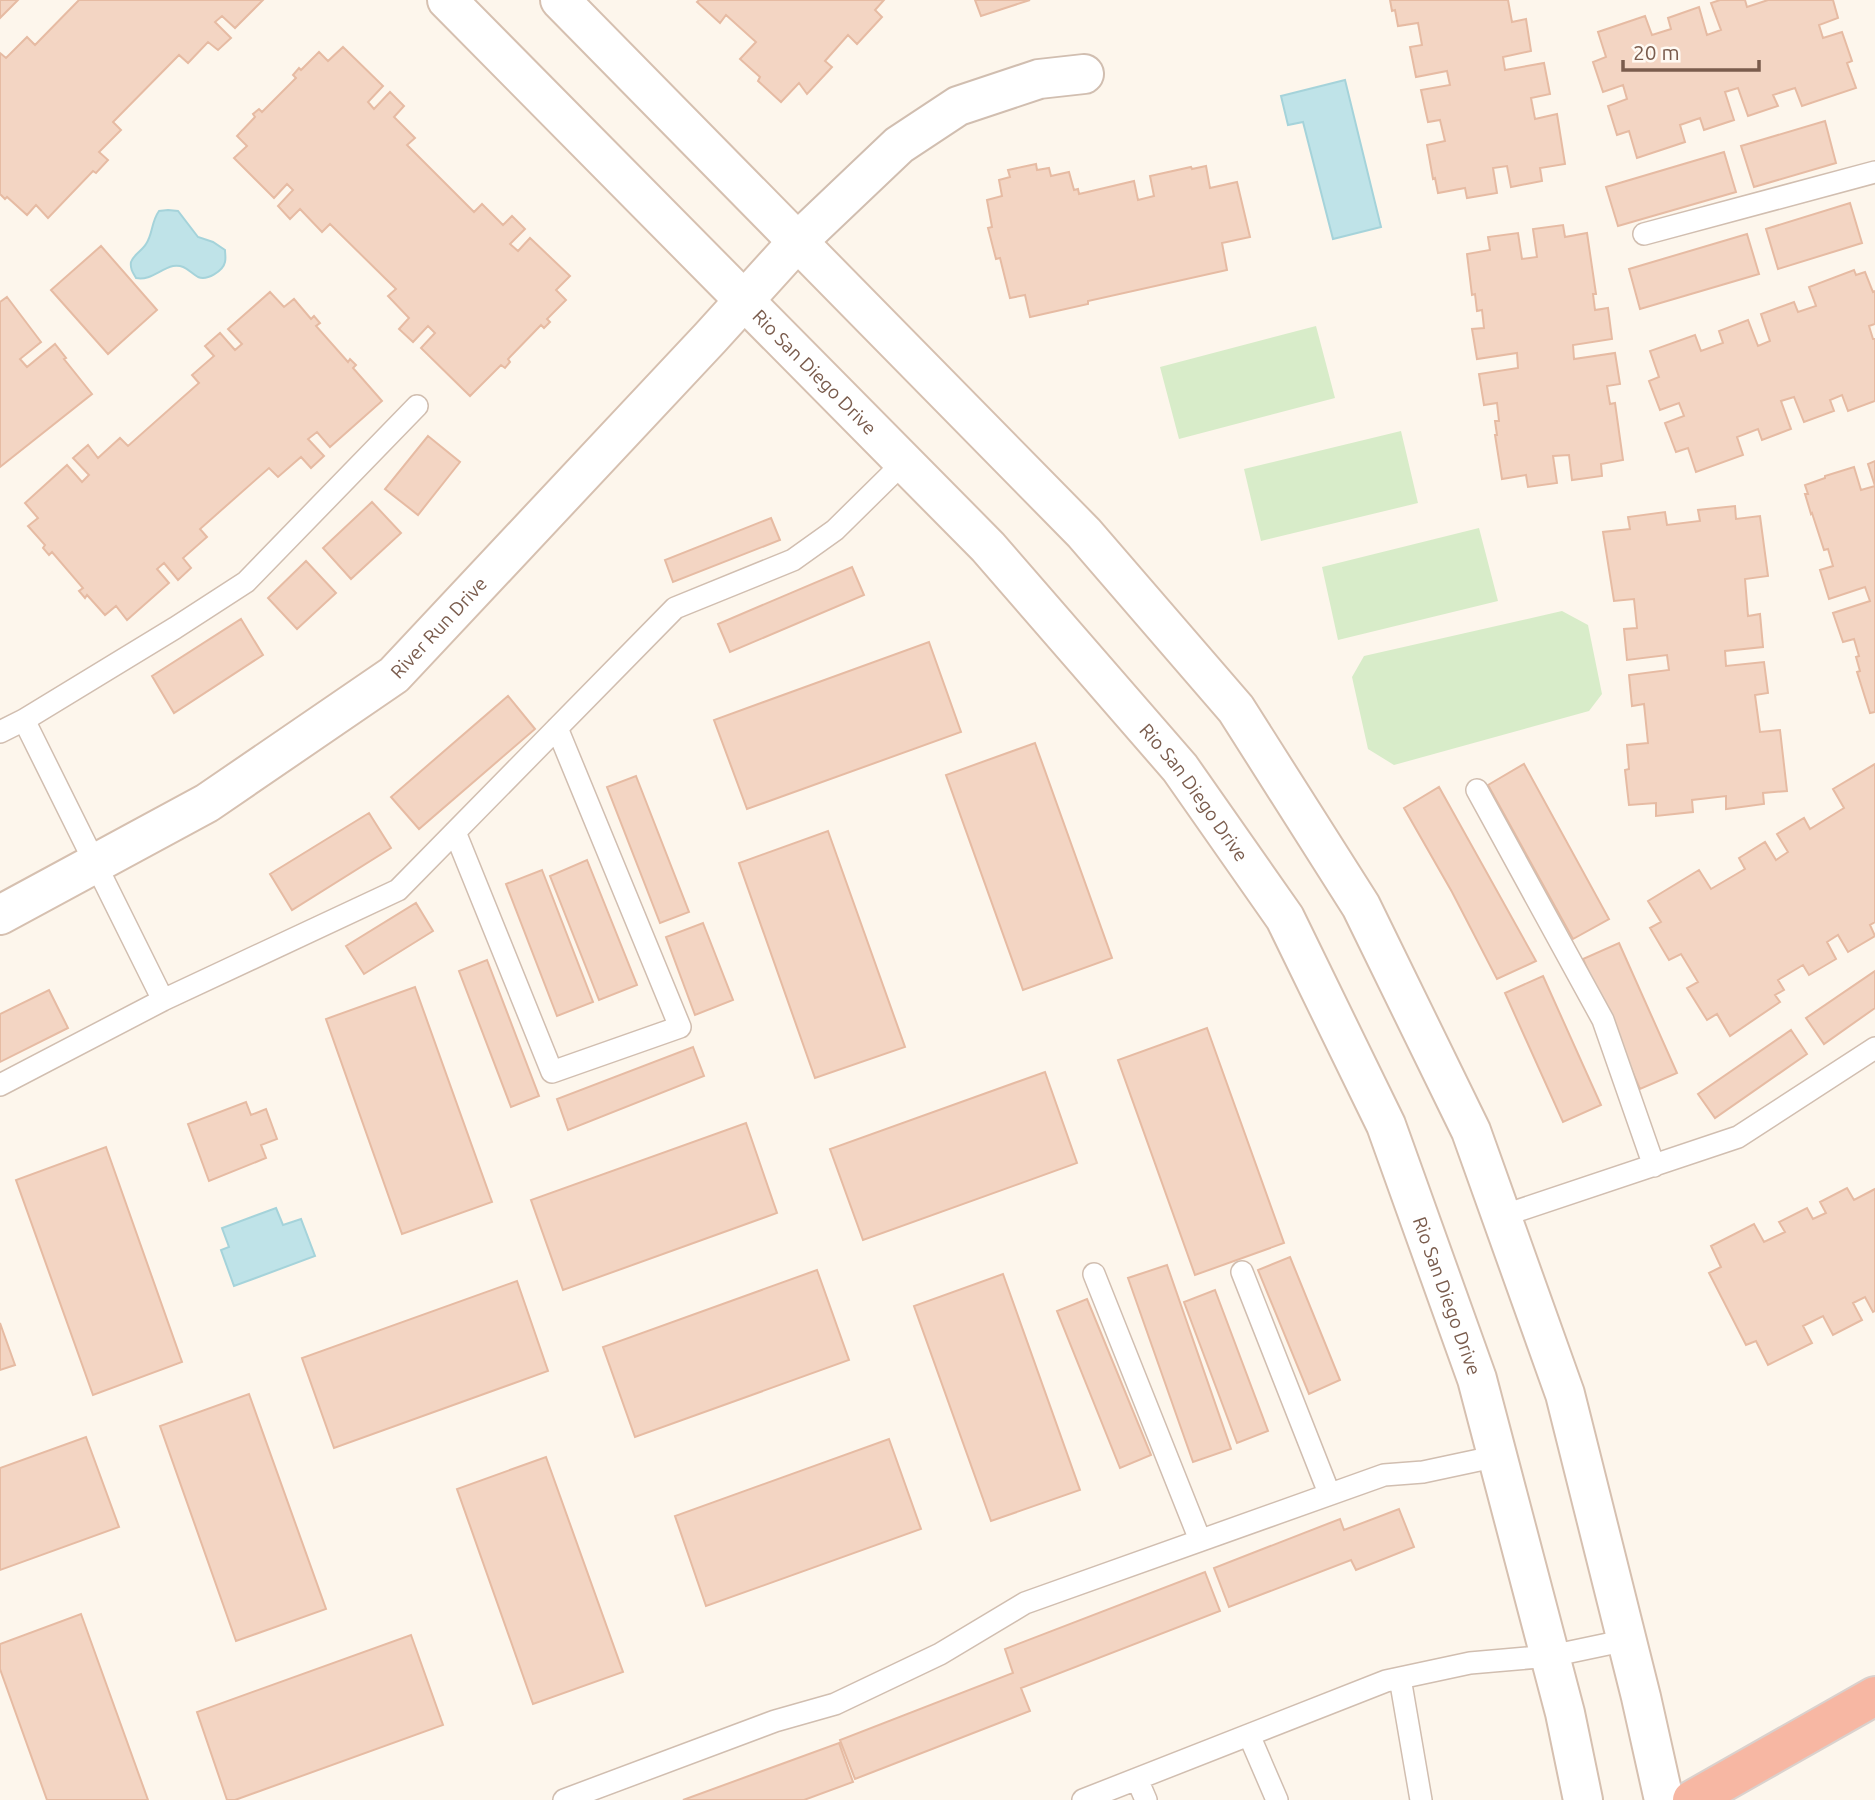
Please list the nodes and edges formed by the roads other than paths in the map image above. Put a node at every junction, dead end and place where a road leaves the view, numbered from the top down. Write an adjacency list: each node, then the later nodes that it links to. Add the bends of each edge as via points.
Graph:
1 (447, 0): 7 (main road, Rio San Diego Drive)
2 (560, 0): 6 (main road)
3 (1084, 75): 6 (main road, River Run Drive, via 1039,79 958,106 900,145)
4 (1875, 172): 5 (lane)
5 (1644, 234)
6 (798, 241): 7 (main road, River Run Drive); 21 (main road, via 1084,533 1236,709 1361,905 1471,1131)
7 (745, 300): 9 (main road, Rio San Diego Drive); 15 (main road, River Run Drive, via 394,675 207,803)
8 (417, 406): 10 (lane, via 246,582)
9 (904, 462): 11 (lane, via 835,530 793,560 675,608); 24 (main road, Rio San Diego Drive, via 988,547 1180,768 1285,918 1386,1125 1477,1379)
10 (24, 720): 12 (lane); 15 (lane)
11 (557, 728): 14 (lane); 14 (lane, via 680,1027 552,1072)
12 (0, 732)
13 (1477, 790): 20 (lane, via 1603,1020)
14 (455, 832): 17 (lane, via 398,890)
15 (96, 863): 16 (main road, River Run Drive); 17 (lane)
16 (0, 915)
17 (163, 1000): 19 (lane)
18 (1875, 1048): 20 (lane, via 1738,1138)
19 (0, 1085)
20 (1654, 1166): 21 (lane)
21 (1502, 1216): 27 (main road, via 1565,1394)
22 (1241, 1272): 25 (lane)
23 (1094, 1274): 26 (lane)
24 (1498, 1456): 25 (lane, via 1384,1475); 28 (main road, Rio San Diego Drive)
25 (1329, 1493): 26 (lane)
26 (1200, 1540): 33 (lane, via 1025,1603 940,1654 835,1704 775,1721)
27 (1627, 1640): 28 (lane); 39 (main road)
28 (1551, 1656): 29 (lane, via 1470,1663); 38 (main road, Rio San Diego Drive)
29 (1400, 1678): 31 (lane); 37 (lane)
30 (1875, 1696): 40 (highway)
31 (1249, 1735): 32 (lane); 36 (lane)
32 (1136, 1779): 34 (lane); 35 (lane)
33 (564, 1800)
34 (1083, 1800)
35 (1146, 1800)
36 (1277, 1800)
37 (1421, 1800)
38 (1583, 1800)
39 (1664, 1800)
40 (1692, 1800)

